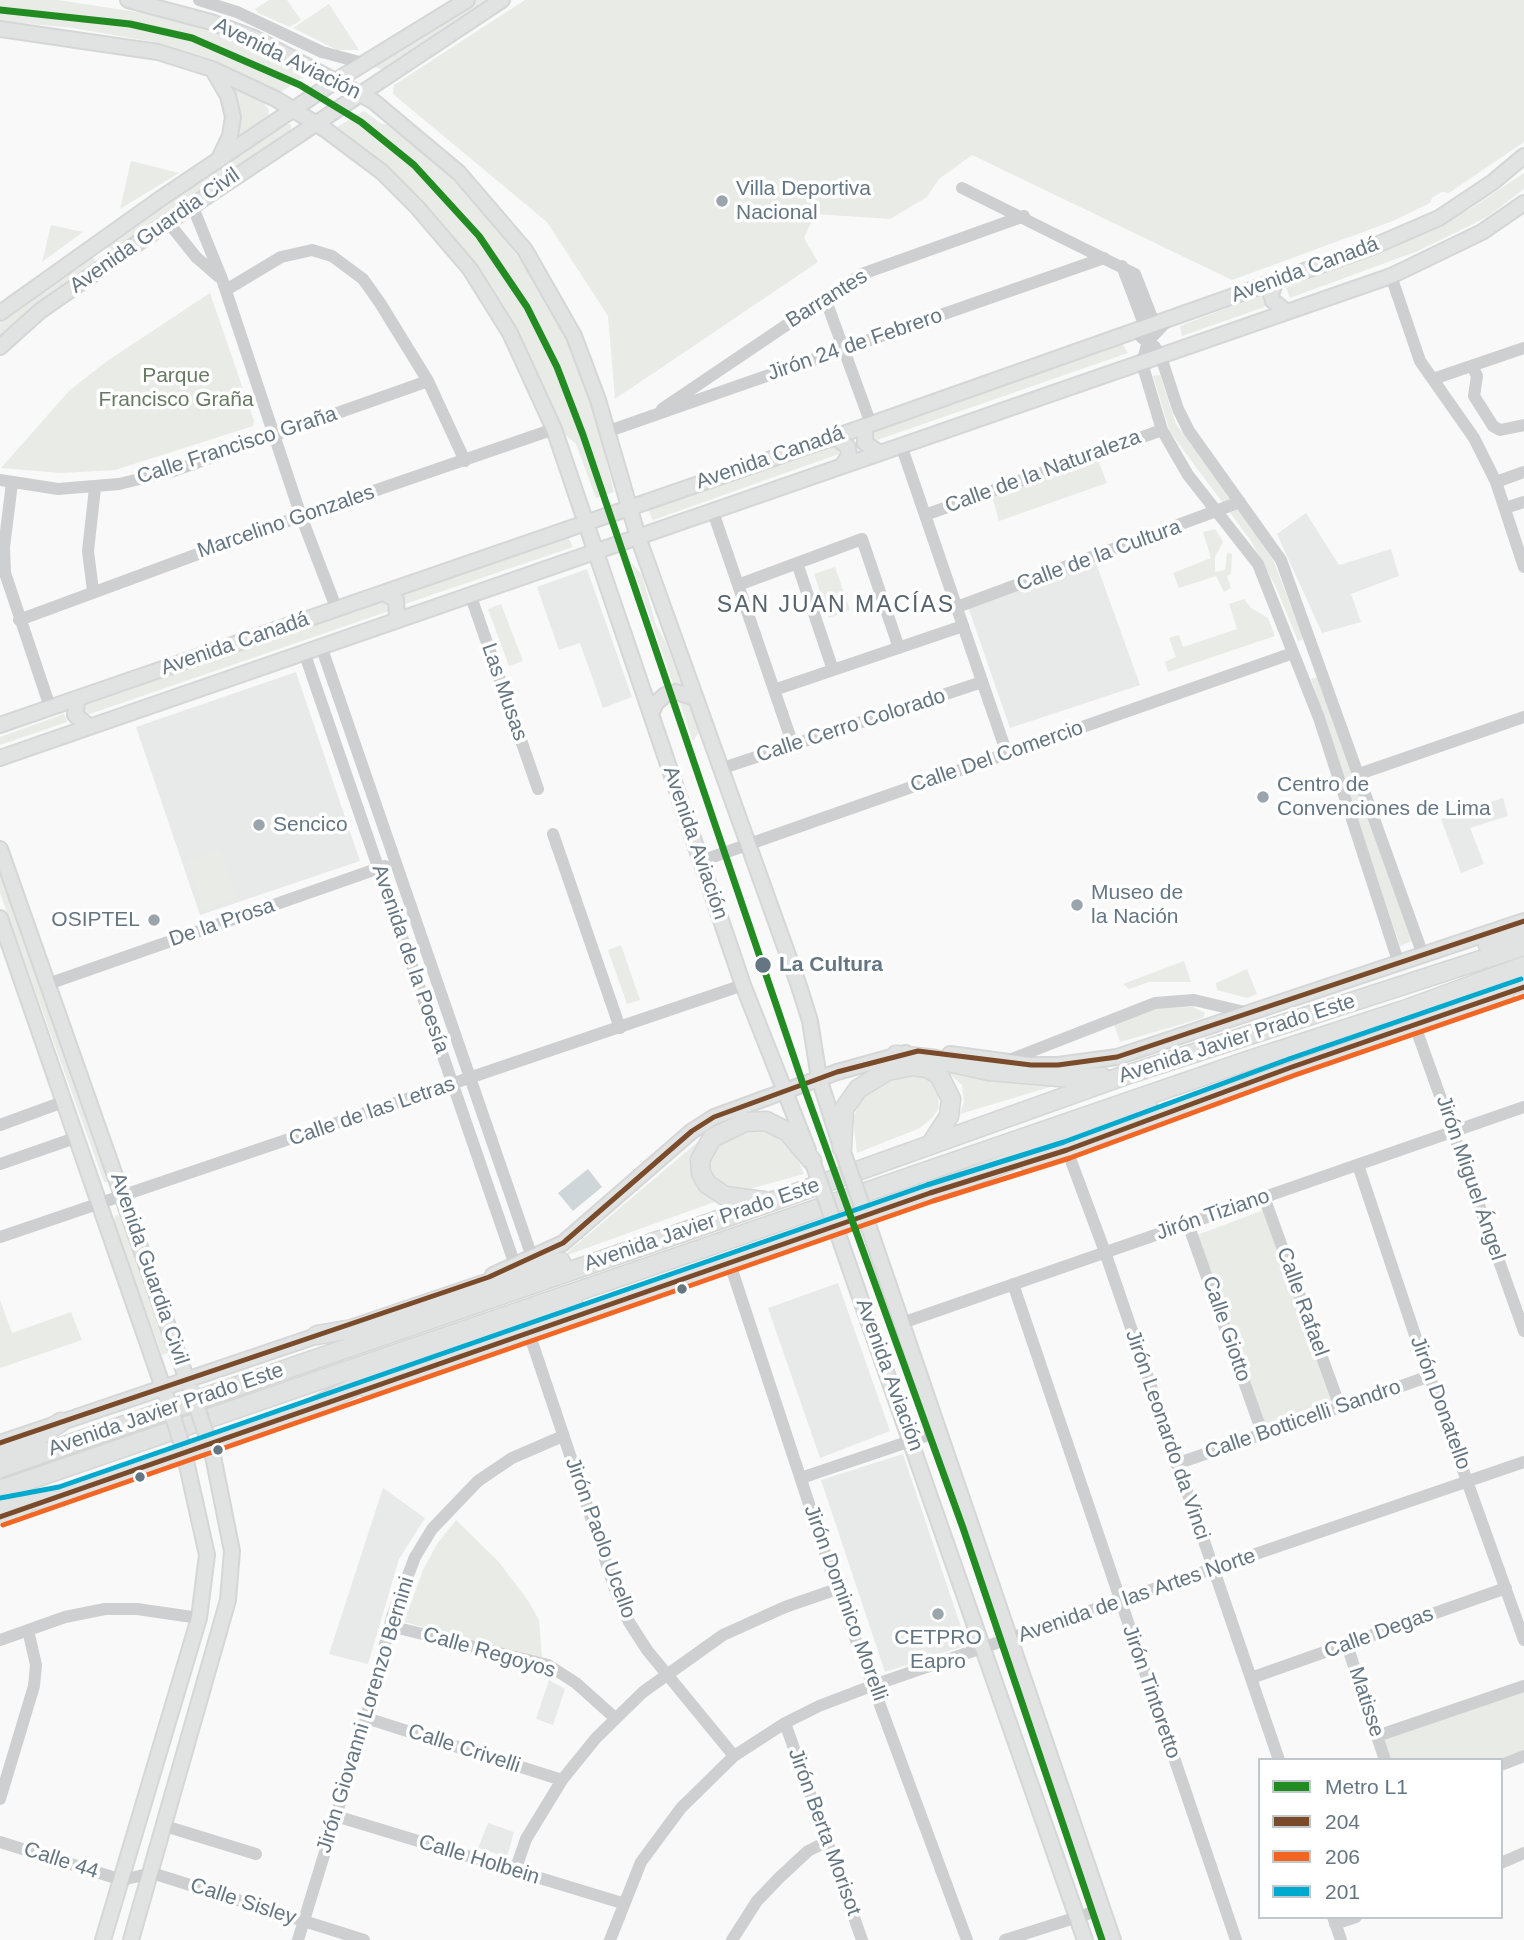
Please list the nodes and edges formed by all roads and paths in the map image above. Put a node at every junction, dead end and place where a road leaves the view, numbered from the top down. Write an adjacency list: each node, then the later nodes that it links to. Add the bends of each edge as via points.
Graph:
1 (128, 0): 8 (main road, Avenida Aviación, via 254,38)
2 (199, 0): 6 (street, Avenida Aviación, via 237,12 322,52)
3 (502, 0): 9 (main road, Avenida Guardia Civil)
4 (463, 1): 6 (main road, Avenida Guardia Civil)
5 (0, 29): 7 (main road, Avenida Aviación, via 158,52)
6 (363, 63): 8 (main road, Avenida Guardia Civil)
7 (212, 69): 10 (main road, Avenida Aviación); 13 (main road, via 228,96 233,117 230,136)
8 (337, 80): 9 (main road, Avenida Aviación); 10 (main road, Avenida Guardia Civil)
9 (360, 93): 11 (main road, Avenida Guardia Civil); 42 (main road, Avenida Aviación, via 459,173 525,250 574,336)
10 (294, 109): 11 (main road, Avenida Aviación); 13 (main road, Avenida Guardia Civil)
11 (315, 122): 16 (main road, Avenida Guardia Civil); 40 (main road, Avenida Aviación, via 382,172 452,246 510,333)
12 (1524, 156): 23 (main road, Avenida Canadá, via 1493,183 1439,218)
13 (216, 163): 19 (main road, Avenida Guardia Civil)
14 (962, 188): 17 (street)
15 (1524, 203): 22 (main road, Avenida Canadá, via 1482,232)
16 (192, 205): 18 (main road, Avenida Guardia Civil); 24 (street)
17 (1024, 216): 20 (street); 25 (street, Barrantes, via 862,274)
18 (168, 222): 21 (main road, Avenida Guardia Civil); 24 (street)
19 (96, 245): 21 (main road); 27 (main road, Avenida Guardia Civil)
20 (1104, 258): 28 (street, via 1135,274); 30 (street, Jirón 24 de Febrero)
21 (108, 263): 29 (main road, Avenida Guardia Civil)
22 (1391, 276): 26 (main road, Avenida Canadá); 35 (street, via 1420,361)
23 (1276, 281): 26 (main road, via 1273,301); 28 (main road, Avenida Canadá, via 1170,318)
24 (224, 285): 36 (street, via 282,257 312,250 332,256 363,279); 43 (street)
25 (825, 298): 30 (street); 37 (street, Barrantes)
26 (1287, 312): 32 (main road, Avenida Canadá)
27 (0, 313)
28 (1149, 330): 32 (street); 33 (street); 38 (main road, Avenida Canadá, via 1124,334)
29 (0, 346)
30 (845, 348): 37 (street, Jirón 24 de Febrero); 38 (street)
31 (1524, 348): 34 (street)
32 (1161, 356): 33 (main road, Avenida Canadá); 53 (street, via 1189,431)
33 (1142, 363): 41 (street); 45 (main road, Avenida Canadá)
34 (1472, 366): 35 (street); 39 (street, via 1477,376 1474,396 1493,426 1500,430)
35 (1433, 379): 51 (street, via 1474,438)
36 (428, 381): 43 (street, Calle Francisco Graña); 47 (street)
37 (649, 418): 42 (street, Jirón 24 de Febrero)
38 (868, 425): 44 (main road, Avenida Canadá); 46 (main road, via 865,443)
39 (1524, 425)
40 (554, 429): 47 (street, Marcelino Gonzales); 61 (main road, Avenida Aviación)
41 (1162, 430): 58 (street, via 1173,454); 59 (street, Calle de la Naturaleza)
42 (606, 432): 55 (main road, Avenida Aviación)
43 (273, 435): 52 (street, Calle Francisco Graña, via 173,471); 60 (street)
44 (829, 439): 48 (main road, via 843,441 848,447); 55 (main road, Avenida Canadá)
45 (901, 445): 46 (main road, Avenida Canadá); 59 (street)
46 (878, 453): 48 (main road, Avenida Canadá)
47 (465, 461): 60 (street, Marcelino Gonzales)
48 (842, 466): 57 (main road, Avenida Canadá)
49 (1524, 472): 51 (street)
50 (6, 482): 52 (street, Calle Francisco Graña); 72 (street, via 5,573)
51 (1496, 482): 56 (street)
52 (95, 488): 67 (street, via 88,551)
53 (1240, 502): 58 (street, Calle de la Cultura); 93 (street, via 1281,560)
54 (1524, 502): 56 (street)
55 (627, 506): 61 (main road, Avenida Canadá); 62 (main road, Avenida Aviación)
56 (1505, 509): 65 (street)
57 (713, 512): 62 (main road, Avenida Canadá); 66 (street)
58 (1216, 513): 70 (street, Calle de la Cultura); 78 (street, via 1258,564)
59 (925, 515): 70 (street)
60 (301, 516): 67 (street, Marcelino Gonzales); 71 (street)
61 (585, 523): 63 (main road, Avenida Aviación); 68 (main road, Avenida Canadá)
62 (638, 537): 63 (main road, Avenida Canadá); 83 (main road, Avenida Aviación)
63 (595, 552): 69 (main road, Avenida Canadá); 85 (main road, Avenida Aviación)
64 (797, 563): 66 (street); 76 (street, via 862,539); 79 (street)
65 (1524, 567)
66 (738, 585): 81 (street)
67 (93, 591): 72 (street, Marcelino Gonzales)
68 (384, 593): 71 (main road, Avenida Canadá); 73 (main road, via 397,600)
69 (470, 594): 73 (main road, Avenida Canadá); 94 (street, Las Musas)
70 (957, 607): 74 (street)
71 (337, 610): 82 (main road, Avenida Canadá)
72 (19, 620): 84 (street)
73 (397, 620): 75 (main road, Avenida Canadá)
74 (963, 626): 76 (street); 80 (street)
75 (321, 646): 77 (main road, Avenida Canadá); 99 (street, Avenida de la Poesía)
76 (899, 648): 79 (street)
77 (304, 652): 88 (main road, Avenida Canadá); 100 (street, Avenida de la Poesía)
78 (1293, 653): 90 (street, Calle Del Comercio); 102 (street)
79 (833, 670): 81 (street)
80 (982, 682): 89 (street, Calle Cerro Colorado); 90 (street)
81 (774, 690): 89 (street)
82 (78, 698): 84 (main road, Avenida Canadá); 88 (main road, via 75,715)
83 (695, 698): 85 (main road, via 676,692 665,695); 92 (main road, Avenida Aviación)
84 (50, 707): 87 (main road, Avenida Canadá)
85 (651, 714): 98 (main road, Avenida Aviación)
86 (1524, 717): 93 (street)
87 (0, 725)
88 (89, 726): 91 (main road, Avenida Canadá)
89 (793, 745): 92 (street, Calle Cerro Colorado)
90 (1007, 754): 96 (street, Calle Del Comercio)
91 (0, 758)
92 (720, 769): 96 (main road, Avenida Aviación)
93 (1359, 774): 101 (street)
94 (537, 789)
95 (553, 834): 118 (street)
96 (747, 845): 98 (street, Calle Del Comercio); 123 (main road, Avenida Aviación, via 810,1021)
97 (0, 849): 111 (main road, Avenida Guardia Civil)
98 (701, 861): 112 (main road, Avenida Aviación)
99 (396, 862): 100 (street, De la Prosa); 124 (street, Avenida de la Poesía)
100 (378, 868): 111 (street, De la Prosa); 125 (street, Avenida de la Poesía)
101 (1399, 889): 102 (street, via 1387,898); 108 (street)
102 (1378, 897): 109 (street)
103 (0, 918): 106 (main road, Avenida Guardia Civil)
104 (1524, 921): 108 (main road, Avenida Javier Prado Este)
105 (1524, 932): 116 (highway, via 1324,1004)
106 (4, 944): 127 (main road, Avenida Guardia Civil)
107 (1524, 946): 116 (highway, Avenida Javier Prado Este)
108 (1423, 955): 109 (main road, Avenida Javier Prado Este)
109 (1399, 964): 115 (main road, Avenida Javier Prado Este)
110 (1524, 966): 114 (highway, Avenida Javier Prado Este)
111 (48, 984): 141 (main road, Avenida Guardia Civil)
112 (743, 985): 118 (street, Calle de las Letras); 126 (main road, Avenida Aviación)
113 (1524, 985): 114 (highway); 117 (main road, Avenida Javier Prado Este)
114 (1404, 1010): 120 (highway, Avenida Javier Prado Este)
115 (1249, 1013): 121 (main road, Avenida Javier Prado Este, via 1117,1057 1058,1065); 121 (street, via 1194,1000 1155,1003)
116 (1307, 1016): 122 (highway, Avenida Javier Prado Este)
117 (1415, 1026): 130 (street, Jirón Miguel Ángel); 134 (main road, Avenida Javier Prado Este)
118 (620, 1028): 124 (street, Calle de las Letras)
119 (896, 1055): 121 (main road, Avenida Javier Prado Este, via 933,1051); 122 (highway, via 1029,1075); 123 (main road, Avenida Javier Prado Este)
120 (1248, 1061): 140 (highway, via 1217,1079); 154 (highway, Avenida Javier Prado Este)
121 (1002, 1063)
122 (1123, 1076): 132 (highway, Avenida Javier Prado Este)
123 (819, 1078): 126 (main road, Avenida Javier Prado Este); 133 (main road, Avenida Aviación)
124 (470, 1079): 125 (street, Calle de las Letras); 135 (street, Avenida de la Poesía)
125 (453, 1085): 136 (street, Avenida de la Poesía); 141 (street, Calle de las Letras)
126 (785, 1091): 137 (main road, Avenida Aviación); 151 (main road, Avenida Javier Prado Este, via 714,1117 692,1131 572,1235)
127 (63, 1102): 129 (street); 131 (main road, Avenida Guardia Civil)
128 (1524, 1107): 130 (street, Jirón Tiziano)
129 (0, 1125)
130 (1454, 1132): 139 (street, Jirón Tiziano); 157 (street, Jirón Miguel Ángel)
131 (75, 1138): 138 (street); 144 (main road, Avenida Guardia Civil)
132 (929, 1145): 133 (highway, via 945,1125 951,1099 939,1075 913,1066 887,1071 858,1089 844,1109); 143 (highway, Avenida Javier Prado Este)
133 (842, 1150): 145 (main road, Avenida Aviación, bridge)
134 (1067, 1150): 140 (main road, Avenida Javier Prado Este); 150 (street, Jirón Leonardo da Vinci)
135 (497, 1155): 136 (street); 151 (street, Avenida de la Poesía)
136 (479, 1160): 153 (street, Avenida de la Poesía)
137 (812, 1162): 143 (highway, via 788,1132 766,1121 745,1122 712,1138 700,1160 707,1184 731,1198); 146 (main road, Avenida Aviación, bridge)
138 (0, 1164)
139 (1358, 1165): 142 (street, Jirón Tiziano); 160 (street, Jirón Donatello)
140 (930, 1193): 145 (main road, Avenida Javier Prado Este)
141 (124, 1197): 144 (street, Calle de las Letras); 161 (main road, Avenida Guardia Civil)
142 (1264, 1197): 147 (street, Jirón Tiziano); 163 (street, Calle Rafael)
143 (771, 1202): 149 (highway, Avenida Javier Prado Este)
144 (98, 1206): 148 (street, Calle de las Letras); 162 (main road, Avenida Guardia Civil)
145 (864, 1213): 146 (main road, Avenida Javier Prado Este); 156 (main road, Avenida Aviación)
146 (835, 1223): 152 (main road, Avenida Javier Prado Este); 170 (main road, Avenida Aviación)
147 (1188, 1224): 150 (street, Jirón Tiziano); 167 (street, Calle Giotto)
148 (0, 1237)
149 (633, 1249): 159 (highway, via 563,1262 352,1329); 176 (highway, Avenida Javier Prado Este)
150 (1105, 1252): 155 (street, Jirón Tiziano); 175 (street, Jirón Leonardo da Vinci)
151 (532, 1257): 153 (main road, Avenida Javier Prado Este)
152 (730, 1264): 158 (main road, Avenida Javier Prado Este); 177 (street, Jirón Dominico Morelli)
153 (515, 1265): 159 (main road, Avenida Javier Prado Este)
154 (622, 1275): 164 (highway, via 564,1307 377,1376); 179 (highway, Avenida Javier Prado Este)
155 (1013, 1284): 156 (street, Jirón Tiziano); 186 (street, Jirón Tintoretto)
156 (902, 1323): 166 (main road, Avenida Aviación)
157 (1524, 1331)
158 (529, 1333): 164 (main road, Avenida Javier Prado Este); 168 (street, Jirón Paolo Ucello)
159 (317, 1335): 161 (main road, Avenida Javier Prado Este)
160 (1430, 1376): 163 (street, Calle Botticelli Sandro); 178 (street, Jirón Donatello)
161 (188, 1384): 162 (main road, Avenida Javier Prado Este); 169 (main road, Avenida Guardia Civil, bridge)
162 (165, 1393): 165 (main road, Avenida Javier Prado Este); 172 (main road, Avenida Guardia Civil, bridge)
163 (1340, 1408): 167 (street, Calle Botticelli Sandro)
164 (307, 1410): 169 (main road, Avenida Javier Prado Este)
165 (61, 1422): 171 (main road, Avenida Javier Prado Este); 173 (highway)
166 (940, 1431): 170 (street); 191 (main road, Avenida Aviación)
167 (1263, 1435): 175 (street, Calle Botticelli Sandro)
168 (563, 1436): 188 (street, Jirón Giovanni Lorenzo Bernini, via 512,1458 447,1510 415,1557); 195 (street, Jirón Paolo Ucello, via 617,1595 629,1622)
169 (207, 1438): 172 (main road, Avenida Javier Prado Este); 200 (main road, Avenida Guardia Civil, via 227,1520 231,1564 229,1600)
170 (912, 1440): 177 (street); 194 (main road, Avenida Aviación)
171 (0, 1443)
172 (183, 1447): 180 (main road, Avenida Javier Prado Este); 187 (main road, Avenida Guardia Civil, via 208,1555)
173 (0, 1455)
174 (1524, 1462): 178 (street, Avenida de las Artes Norte)
175 (1176, 1465): 183 (street, Jirón Leonardo da Vinci)
176 (0, 1468)
177 (801, 1478): 185 (street, Jirón Dominico Morelli)
178 (1468, 1481): 183 (street, Avenida de las Artes Norte); 184 (street, Jirón Donatello)
179 (0, 1490)
180 (61, 1495): 181 (highway); 182 (main road, Avenida Javier Prado Este)
181 (0, 1507)
182 (0, 1517)
183 (1214, 1569): 186 (street, Avenida de las Artes Norte); 196 (street, Jirón Leonardo da Vinci)
184 (1506, 1588): 192 (street, Jirón Donatello); 193 (street, Calle Degas)
185 (837, 1589): 195 (street, via 723,1635); 197 (street, Jirón Dominico Morelli)
186 (1120, 1601): 191 (street, Avenida de las Artes Norte); 238 (street, Jirón Tintoretto)
187 (199, 1618): 189 (street, via 112,1608); 199 (main road, Avenida Guardia Civil)
188 (390, 1626): 201 (street, Jirón Giovanni Lorenzo Bernini); 202 (street, Calle Regoyos, via 548,1665)
189 (28, 1630): 190 (street); 211 (street, via 36,1665 34,1686)
190 (0, 1640)
191 (1010, 1640): 194 (street, Avenida de las Artes Norte); 223 (main road, Avenida Aviación)
192 (1524, 1640)
193 (1348, 1645): 196 (street, Calle Degas); 204 (street, Matisse)
194 (984, 1649): 197 (street, Avenida de las Artes Norte); 224 (main road, Avenida Aviación)
195 (666, 1673): 202 (street); 205 (street, Jirón Paolo Ucello)
196 (1251, 1678): 207 (street, Jirón Leonardo da Vinci)
197 (874, 1685): 203 (street, Avenida de las Artes Norte); 234 (street, Jirón Dominico Morelli)
198 (1524, 1686): 204 (street)
199 (175, 1700): 200 (main road); 221 (main road, Avenida Guardia Civil)
200 (198, 1708): 213 (main road, Avenida Guardia Civil)
201 (366, 1718): 210 (street, Calle Crivelli); 212 (street, Jirón Giovanni Lorenzo Bernini)
202 (615, 1718): 210 (street)
203 (785, 1723): 205 (street, Avenida de las Artes Norte); 214 (street, Jirón Berta Morisot)
204 (1377, 1735): 208 (street, Matisse)
205 (734, 1756): 222 (street, Avenida de las Artes Norte, via 652,1844)
206 (1524, 1756): 209 (street)
207 (1278, 1758)
208 (1384, 1758)
209 (1503, 1764)
210 (562, 1780): 219 (street, via 526,1839)
211 (0, 1799)
212 (336, 1816): 219 (street, Calle Holbein); 226 (street, Jirón Giovanni Lorenzo Bernini)
213 (165, 1826): 217 (street); 220 (main road, Avenida Guardia Civil)
214 (828, 1841): 232 (street, via 808,1851 772,1885); 233 (street, Jirón Berta Morisot)
215 (0, 1842): 221 (street, Calle 44)
216 (1524, 1853): 218 (street)
217 (256, 1854)
218 (1503, 1862)
219 (515, 1871): 222 (street, Calle Holbein)
220 (152, 1874): 221 (street, Calle Sisley); 226 (street, Calle Sisley); 228 (main road, Avenida Guardia Civil)
221 (122, 1880): 227 (main road, Avenida Guardia Civil)
222 (622, 1903): 231 (street, Avenida de las Artes Norte)
223 (1102, 1909): 224 (street); 237 (main road, Avenida Aviación)
224 (1077, 1917): 235 (street); 236 (main road, Avenida Aviación)
225 (1334, 1921): 239 (street)
226 (304, 1922): 229 (street, Jirón Giovanni Lorenzo Bernini); 230 (street, Calle Sisley)
227 (103, 1940)
228 (131, 1940)
229 (298, 1940)
230 (364, 1940)
231 (610, 1940)
232 (732, 1940)
233 (862, 1940)
234 (967, 1940)
235 (1005, 1940)
236 (1085, 1940)
237 (1113, 1940)
238 (1236, 1940)
239 (1341, 1940)

